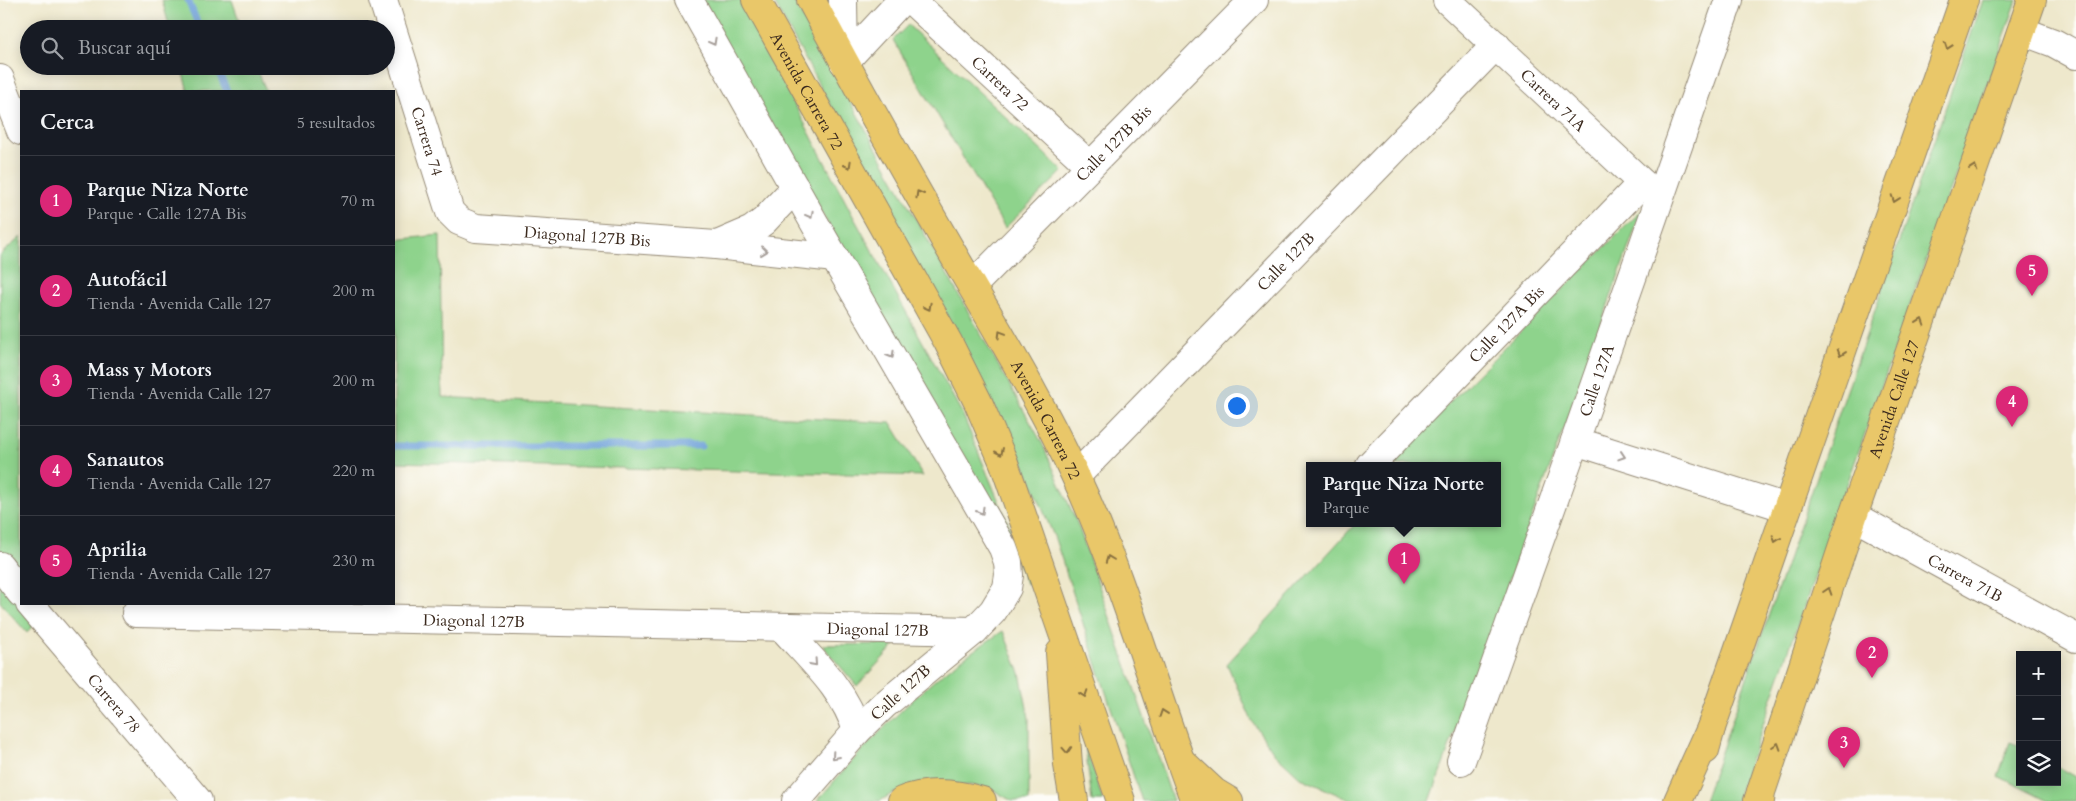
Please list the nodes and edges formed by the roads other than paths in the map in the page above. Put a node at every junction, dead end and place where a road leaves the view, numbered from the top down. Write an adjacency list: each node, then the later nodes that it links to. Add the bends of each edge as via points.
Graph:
1 (383, 0): 13 (street, Carrera 74)
2 (689, 0): 22 (street, one-way to 22)
3 (756, 0): 37 (main road, Avenida Carrera 72, one-way to 37, via 948,342 978,402 1004,463)
4 (811, 0): 18 (main road, Avenida Carrera 72)
5 (843, 0): 18 (street, Avenida Carrera 72)
6 (902, 0): 18 (street)
7 (911, 0): 21 (street, Carrera 72)
8 (1254, 0): 21 (street, Calle 127B Bis)
9 (1446, 0): 16 (street, Carrera 71A)
10 (1729, 0): 23 (street, Calle 127A)
11 (1964, 0): 31 (main road, one-way to 31)
12 (2032, 0): 14 (main road, Avenida Calle 127)
13 (389, 20)
14 (2022, 31): 17 (street); 32 (main road, Avenida Calle 127, one-way to 14)
15 (395, 38): 24 (street, Carrera 74, via 450,212)
16 (1496, 45): 23 (street, Carrera 71A); 30 (street, Calle 127B)
17 (2076, 55)
18 (844, 62): 27 (main road, Avenida Carrera 72, one-way to 18)
19 (0, 79): 20 (street)
20 (20, 129)
21 (1090, 166): 27 (street, Calle 127B Bis)
22 (794, 188): 25 (street, via 752,230); 26 (street, one-way to 26)
23 (1651, 191): 28 (street, Calle 127A); 29 (street, Calle 127A Bis)
24 (459, 221): 25 (street, Diagonal 127B Bis, via 476,228)
25 (716, 245): 26 (street, Diagonal 127B Bis, one-way to 26)
26 (835, 258): 39 (street, Calle 127B, one-way to 39, via 1008,562 1007,588)
27 (972, 286): 30 (main road, Avenida Carrera 72, one-way to 27, via 1038,401)
28 (1575, 441): 31 (street, one-way to 31); 44 (street, Calle 127A)
29 (1373, 462)
30 (1076, 476): 43 (main road, Avenida Carrera 72, one-way to 30, via 1121,589)
31 (1788, 508): 41 (main road, one-way to 41)
32 (1853, 516): 40 (street, Carrera 71B); 45 (main road, Avenida Calle 127, one-way to 32)
33 (0, 566): 34 (street)
34 (20, 592)
35 (31, 605): 46 (street, Carrera 78)
36 (136, 613): 38 (street, Diagonal 127B)
37 (1057, 614): 50 (main road, Avenida Carrera 72, one-way to 50, via 1068,765); 51 (main road, Avenida Carrera 72, one-way to 51)
38 (782, 627): 39 (street, Diagonal 127B); 42 (street, one-way to 42, via 839,691 853,714)
39 (974, 631): 42 (street, Calle 127B, via 906,685)
40 (2076, 638)
41 (1711, 728): 54 (main road); 55 (main road)
42 (857, 731): 47 (street, Calle 127B, one-way to 47)
43 (1179, 759): 52 (main road, Avenida Carrera 72); 53 (main road, via 1197,778)
44 (1461, 761)
45 (1760, 798)
46 (198, 801)
47 (796, 801)
48 (902, 801): 49 (main road, via 927,794 948,793)
49 (982, 801)
50 (1074, 801)
51 (1121, 801)
52 (1194, 801)
53 (1229, 801)
54 (1678, 801)
55 (1692, 801)

